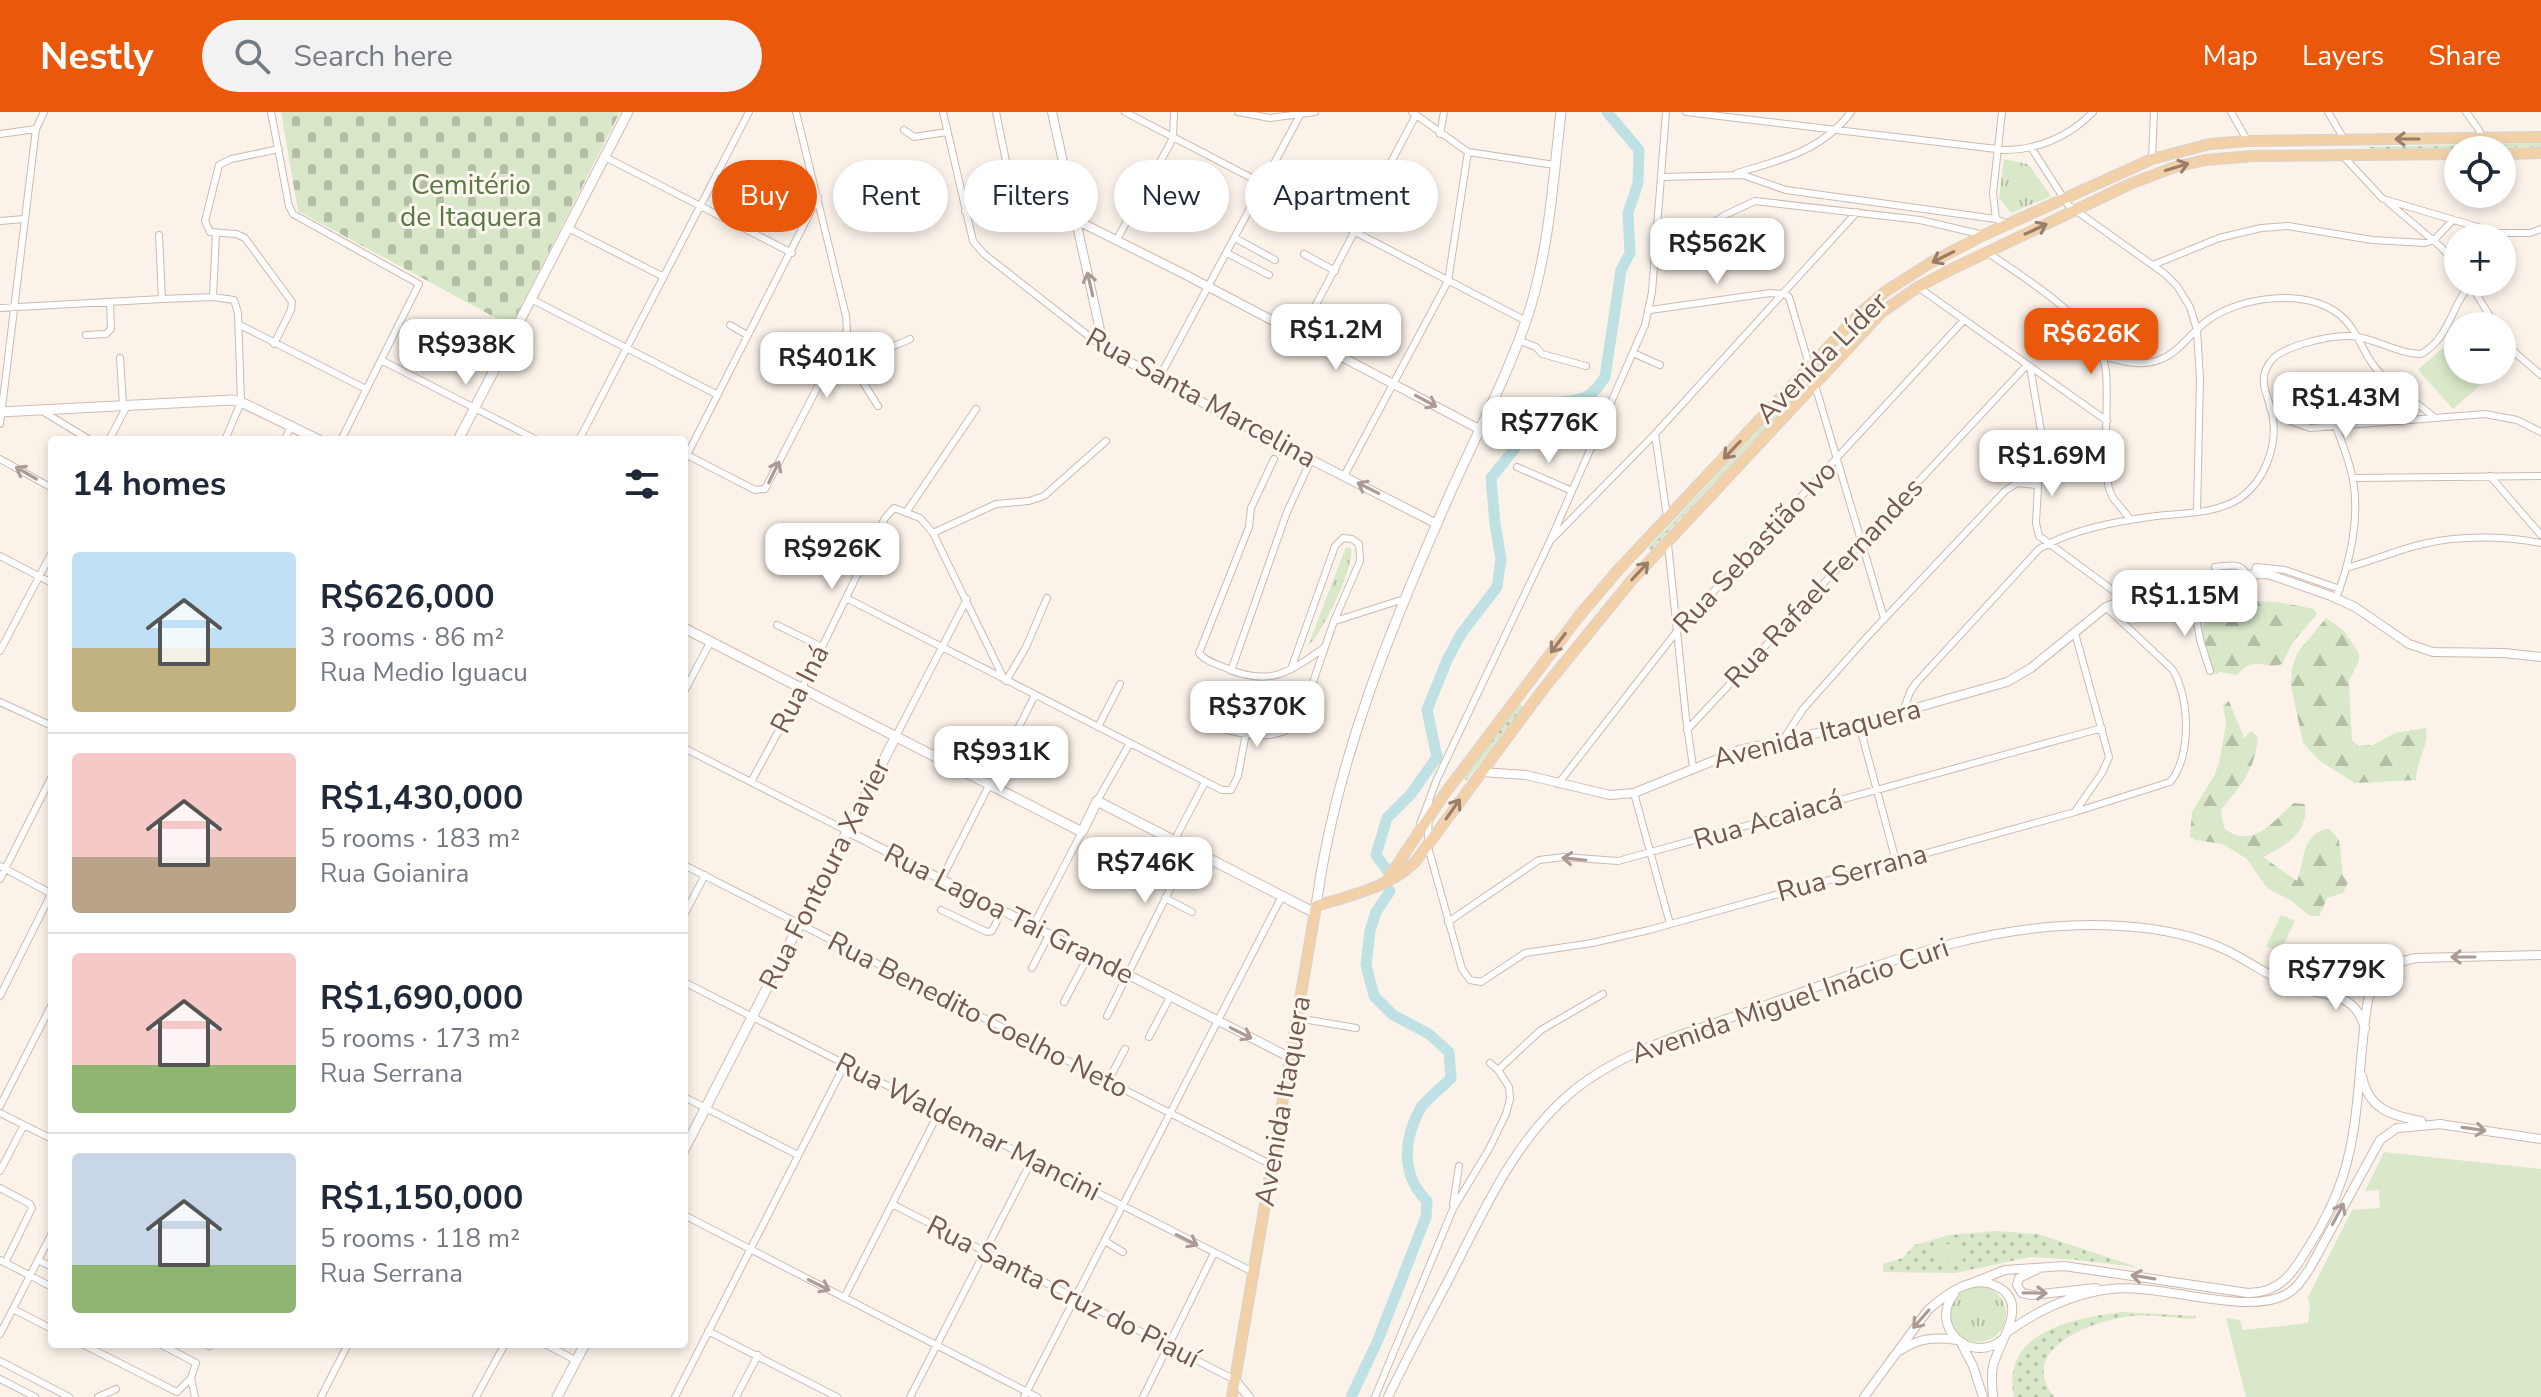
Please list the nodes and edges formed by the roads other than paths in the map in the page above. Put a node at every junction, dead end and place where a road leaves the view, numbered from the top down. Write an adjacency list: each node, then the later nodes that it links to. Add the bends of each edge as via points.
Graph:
1 (44, 112): 27 (street)
2 (271, 112): 40 (street)
3 (628, 112): 49 (main road)
4 (749, 112): 61 (street)
5 (796, 112): 58 (street)
6 (943, 112): 30 (street, Rua Santa Marcelina)
7 (996, 112): 51 (street)
8 (1052, 112): 52 (street)
9 (1125, 112): 34 (street)
10 (1174, 112): 34 (street)
11 (1238, 112): 25 (street, via 1270,118)
12 (1315, 112): 25 (street)
13 (1444, 112): 32 (street)
14 (1561, 112): 54 (main road)
15 (1666, 112): 57 (street)
16 (1686, 112): 26 (street)
17 (1851, 112): 29 (street)
18 (2002, 112): 41 (street)
19 (2093, 112): 42 (street)
20 (2154, 112): 50 (street)
21 (2231, 112): 39 (street)
22 (2328, 112): 38 (street)
23 (2466, 112): 33 (street)
24 (1414, 114): 32 (street); 78 (street)
25 (1300, 115): 53 (street)
26 (1737, 115): 29 (street)
27 (36, 129): 31 (street); 65 (street)
28 (904, 130): 30 (street, via 914,137)
29 (1837, 130): 41 (street); 55 (street, via 1806,151)
30 (947, 132): 62 (street, Rua Santa Marcelina)
31 (0, 134)
32 (1440, 134): 43 (street)
33 (2481, 136)
34 (1173, 137): 56 (street); 82 (street)
35 (2516, 137): 36 (main road, Avenida Líder)
36 (2541, 137)
37 (2444, 138): 38 (main road, Avenida Líder, one-way to 38)
38 (2344, 139): 39 (main road, Avenida Líder); 48 (main road, via 2333,150)
39 (2247, 141): 50 (main road, Avenida Líder)
40 (279, 149): 77 (street, via 219,165 205,221 207,230); 129 (street, via 293,214 419,284)
41 (1997, 149): 42 (street); 66 (street)
42 (2032, 149): 59 (street)
43 (1468, 152): 54 (street); 96 (street)
44 (2541, 153): 46 (main road)
45 (2444, 154): 47 (main road, Avenida Líder)
46 (2516, 154)
47 (2342, 155): 48 (main road, Avenida Líder); 60 (street)
48 (2273, 156): 63 (main road, Avenida Líder, one-way to 48, via 2175,167)
49 (605, 157): 61 (street); 71 (main road)
50 (2152, 159): 59 (main road, Avenida Líder)
51 (1006, 160)
52 (1063, 160)
53 (1277, 160)
54 (1555, 165): 109 (main road)
55 (1734, 174): 57 (street); 66 (street, via 1786,190)
56 (1245, 175)
57 (1661, 177): 84 (street)
58 (818, 197): 87 (street); 117 (street, via 846,316)
59 (2063, 199): 63 (street); 70 (main road, Avenida Líder)
60 (2383, 199): 68 (street); 83 (street)
61 (699, 207): 87 (street); 95 (street)
62 (964, 207)
63 (2075, 211): 86 (main road, Avenida Líder, one-way to 63); 92 (street)
64 (1857, 212): 76 (street, via 1755,201); 80 (street); 99 (street)
65 (24, 219): 69 (street); 105 (street)
66 (1996, 219): 70 (street)
67 (1245, 220): 81 (street)
68 (2453, 220): 72 (street, via 2498,233); 83 (street)
69 (0, 221)
70 (2007, 224): 80 (main road, Avenida Líder)
71 (568, 228): 95 (street); 103 (main road)
72 (2541, 229)
73 (1098, 230): 82 (street)
74 (969, 232): 123 (street, Rua Santa Marcelina, via 977,248)
75 (1079, 232): 123 (street, one-way to 75)
76 (1698, 232): 84 (street, via 1676,241); 91 (street)
77 (216, 233): 101 (street); 120 (street, via 245,238 290,296 291,310)
78 (1356, 233): 93 (street); 96 (street)
79 (159, 235): 102 (street)
80 (1984, 235): 133 (main road, Avenida Líder, one-way to 133, via 1886,291)
81 (1235, 238): 88 (street); 90 (street)
82 (1117, 239): 97 (street)
83 (2434, 240): 85 (street); 92 (street, via 2390,242 2275,226 2219,238)
84 (1656, 241): 91 (street)
85 (2444, 251)
86 (1987, 252): 98 (main road, Avenida Líder); 126 (street, via 2076,319)
87 (792, 253): 114 (street)
88 (1227, 253): 94 (street); 97 (street)
89 (1304, 254): 93 (street)
90 (1275, 260)
91 (1655, 261): 107 (street)
92 (2153, 265): 112 (street, via 2177,286)
93 (1335, 271): 115 (street)
94 (1269, 275)
95 (664, 277): 122 (street)
96 (1448, 281): 109 (street); 136 (street)
97 (1208, 286): 115 (street); 135 (street)
98 (1918, 287): 108 (street); 137 (main road, Avenida Líder, via 1882,312)
99 (1784, 294): 107 (street); 133 (street); 155 (street)
100 (2463, 296): 116 (street, via 2448,326 2425,353)
101 (213, 297): 102 (street); 110 (street, via 234,300)
102 (162, 299): 104 (street)
103 (531, 299): 122 (street); 143 (main road)
104 (110, 302): 105 (street); 113 (street, via 111,329)
105 (15, 307): 106 (street); 128 (street)
106 (0, 308)
107 (1650, 310): 124 (street)
108 (1964, 320): 132 (street); 167 (street, Rua Sebastião Ivo)
109 (1526, 321): 119 (main road)
110 (238, 324): 120 (street); 140 (street)
111 (730, 325): 114 (street)
112 (2197, 330): 116 (street, via 2229,309 2292,297 2326,306); 126 (street, via 2155,362); 181 (street)
113 (86, 335)
114 (747, 335): 139 (street)
115 (1300, 335): 136 (street)
116 (2357, 338): 144 (street, via 2310,342 2274,357 2262,382); 148 (street, via 2386,379)
117 (843, 339): 121 (street); 169 (street, one-way to 117, via 755,490 765,489)
118 (910, 339): 121 (street, via 881,351)
119 (1518, 340): 131 (street, via 1542,354); 153 (main road)
120 (274, 344): 138 (street)
121 (858, 346): 142 (street, via 854,368)
122 (628, 348): 139 (street); 164 (street)
123 (1104, 348): 135 (street, Rua Santa Marcelina)
124 (1633, 353): 130 (street); 179 (street)
125 (2516, 353): 134 (street)
126 (2102, 356): 149 (street)
127 (120, 358): 141 (street)
128 (4, 360): 147 (street)
129 (381, 360): 138 (street); 143 (street)
130 (1660, 365)
131 (1586, 366)
132 (2029, 366): 149 (street); 177 (street, via 2041,431); 187 (street, Rua Rafael Fernandes)
133 (1810, 367): 137 (street); 182 (main road, Avenida Líder, one-way to 182)
134 (2541, 375)
135 (1159, 378): 171 (street, Rua Santa Marcelina)
136 (1392, 383): 153 (street, one-way to 153); 173 (street)
137 (1815, 384): 167 (street); 189 (main road, Avenida Líder)
138 (366, 389): 161 (street)
139 (718, 395): 166 (street)
140 (241, 402): 141 (main road); 151 (main road); 158 (street)
141 (125, 404): 145 (main road); 157 (street)
142 (878, 406)
143 (474, 408): 162 (main road); 163 (street)
144 (2270, 408): 152 (street, via 2302,426); 181 (street, via 2271,445 2256,482 2239,499)
145 (41, 409): 147 (main road); 156 (street)
146 (976, 409): 180 (street)
147 (1, 412): 150 (street)
148 (2434, 417): 152 (street); 154 (street, via 2502,416)
149 (2107, 421): 183 (street, via 2109,489)
150 (0, 424)
151 (291, 425): 159 (street); 160 (main road)
152 (2336, 426): 176 (street)
153 (1479, 429): 184 (main road)
154 (2541, 432)
155 (1655, 434): 182 (street); 188 (street)
156 (84, 436)
157 (111, 436)
158 (227, 436)
159 (287, 436)
160 (312, 436)
161 (343, 436)
162 (460, 436)
163 (529, 436)
164 (581, 436)
165 (1106, 441): 185 (street, via 1044,496 996,504)
166 (688, 454)
167 (1837, 458): 187 (street); 213 (street, Rua Sebastião Ivo)
168 (0, 459): 178 (street, one-way to 168)
169 (688, 459)
170 (1274, 459): 222 (street, via 1199,649 1206,660)
171 (1311, 460): 173 (street, Rua Santa Marcelina); 222 (street, via 1287,512)
172 (1517, 467): 179 (street)
173 (1344, 476): 184 (street, Rua Santa Marcelina, one-way to 173)
174 (2490, 476): 175 (street); 176 (street); 186 (street)
175 (2541, 476)
176 (2353, 478): 197 (street, via 2355,505)
177 (2038, 485): 191 (street, via 2037,531); 209 (street, via 2012,485)
178 (48, 486)
179 (1570, 490): 188 (street)
180 (907, 511): 185 (street); 195 (street, Rua Iná, via 890,510)
181 (2197, 512): 183 (street)
182 (1667, 519): 254 (main road, Avenida Líder, one-way to 254, via 1562,637)
183 (2131, 520): 191 (street)
184 (1437, 524): 206 (main road)
185 (933, 533): 205 (street)
186 (2541, 535)
187 (1861, 540): 209 (street); 236 (street, Rua Rafael Fernandes)
188 (1550, 541): 251 (street)
189 (1668, 541): 213 (street); 243 (main road, Avenida Líder, one-way to 189, via 1578,645)
190 (2541, 543): 197 (street, via 2444,540)
191 (2047, 544): 207 (street); 230 (street, via 1916,683)
192 (827, 547): 195 (street)
193 (0, 556): 199 (street)
194 (48, 560): 199 (street)
195 (862, 566): 203 (street, Rua Iná)
196 (2215, 567): 198 (street, via 2236,565)
197 (2346, 568): 202 (street)
198 (2251, 573): 201 (street, Avenida Itaquera); 202 (street, Avenida Itaquera)
199 (39, 577): 200 (street); 219 (street)
200 (48, 581)
201 (2191, 585): 207 (street, Avenida Itaquera); 223 (street)
202 (2338, 594): 220 (street, Avenida Itaquera, via 2409,644 2433,652)
203 (846, 598): 216 (street, Rua Iná); 217 (street)
204 (1047, 598): 224 (street)
205 (967, 599): 217 (street, Rua Fontoura Xavier); 224 (street)
206 (1404, 599): 210 (street); 274 (main road, via 1339,788)
207 (2126, 600): 208 (street, Avenida Itaquera)
208 (2106, 607): 214 (street, Avenida Itaquera); 253 (street, Rua Serrana, via 2180,681 2184,751 2170,782)
209 (1884, 618): 239 (street, via 1803,709)
210 (1334, 621): 218 (street); 221 (street, via 1361,554 1359,544 1347,538 1335,546)
211 (777, 625): 216 (street)
212 (688, 630): 215 (main road)
213 (1677, 631): 236 (street); 248 (street, Rua Sebastião Ivo)
214 (2075, 633): 230 (street, Avenida Itaquera, via 2007,682); 235 (street)
215 (711, 641): 225 (street); 227 (main road)
216 (822, 647): 227 (street, Rua Iná)
217 (942, 647): 224 (street); 238 (street, Rua Fontoura Xavier)
218 (1325, 647): 221 (street); 237 (street, via 1295,726 1281,734)
219 (0, 651)
220 (2541, 657)
221 (1291, 669): 222 (street, via 1268,678)
222 (1231, 671)
223 (2210, 671)
224 (1005, 680): 228 (street)
225 (688, 684)
226 (1120, 684): 234 (street)
227 (802, 688): 238 (main road); 244 (street, Rua Iná)
228 (1035, 695): 234 (street); 247 (street)
229 (0, 702): 231 (street)
230 (1903, 711): 232 (street, Avenida Itaquera)
231 (48, 724)
232 (1859, 724): 239 (street, Avenida Itaquera); 249 (street)
233 (1213, 726): 237 (street)
234 (1098, 727): 240 (street)
235 (2102, 728): 249 (street, Rua Acaiacá); 253 (street, via 2108,762)
236 (1687, 730): 242 (street)
237 (1246, 733): 245 (street, via 1234,788 1226,792)
238 (896, 736): 247 (main road); 255 (main road, Rua Fontoura Xavier)
239 (1783, 740): 242 (street, Avenida Itaquera)
240 (1130, 743): 245 (street); 252 (street)
241 (688, 750): 244 (street, Rua Lagoa Tai Grande)
242 (1693, 767): 250 (street, Avenida Itaquera)
243 (1480, 772): 248 (street, Avenida Itaquera); 260 (main road, one-way to 243)
244 (751, 782): 255 (street, Rua Lagoa Tai Grande)
245 (1205, 782): 258 (street)
246 (48, 783): 263 (street)
247 (990, 784): 256 (main road); 267 (street)
248 (1558, 784): 250 (street, Avenida Itaquera, via 1610,795)
249 (1878, 790): 261 (street, Rua Acaiacá); 262 (street)
250 (1634, 793): 261 (street)
251 (1429, 799): 254 (street); 257 (street)
252 (1097, 801): 256 (main road); 258 (main road)
253 (2075, 812): 262 (street, Rua Serrana)
254 (1429, 818): 257 (main road, Avenida Líder); 260 (street)
255 (847, 831): 267 (street, Rua Lagoa Tai Grande); 279 (main road, Rua Fontoura Xavier)
256 (1082, 832): 281 (street)
257 (1417, 837): 260 (street, via 1418,848); 268 (main road, Avenida Líder)
258 (1174, 841): 259 (main road)
259 (1190, 849): 270 (main road); 271 (street)
260 (1426, 850): 268 (main road, via 1407,870); 278 (street, Rua Serrana)
261 (1651, 853): 278 (street, Rua Acaiacá, one-way to 278, via 1604,862 1539,860); 280 (street)
262 (1896, 861): 280 (street, Rua Serrana)
263 (2, 867): 266 (street); 269 (street)
264 (688, 867): 265 (street, Rua Benedito Coelho Neto)
265 (705, 875): 273 (street); 279 (street, Rua Benedito Coelho Neto)
266 (0, 879)
267 (941, 880): 276 (street, Rua Lagoa Tai Grande)
268 (1385, 882): 274 (main road)
269 (48, 892)
270 (1282, 896): 274 (main road); 298 (street)
271 (1165, 898): 277 (street); 287 (street)
272 (48, 902): 291 (street)
273 (688, 907)
274 (1315, 909): 297 (main road, Avenida Itaquera)
275 (941, 910): 276 (street, via 987,932)
276 (1002, 911): 281 (street, Rua Lagoa Tai Grande)
277 (1192, 912)
278 (1448, 922): 280 (street, Rua Serrana, via 1466,976 1475,982 1525,953)
279 (799, 923): 295 (main road, Rua Fontoura Xavier); 308 (street, Rua Benedito Coelho Neto)
280 (1670, 924)
281 (1033, 926): 282 (street, Rua Lagoa Tai Grande)
282 (1049, 935): 283 (street, Rua Lagoa Tai Grande); 285 (street)
283 (1089, 955): 287 (street, Rua Lagoa Tai Grande); 293 (street)
284 (2541, 955): 286 (street, one-way to 286, via 2416,958)
285 (1032, 968)
286 (2383, 970): 289 (street, via 2345,988); 300 (street, via 2368,1000)
287 (1128, 975): 292 (street, Rua Lagoa Tai Grande); 296 (street)
288 (688, 984): 295 (street, Rua Waldemar Mancini)
289 (2313, 992): 300 (street, Avenida Miguel Inácio Curi, via 2352,1003); 387 (street, Avenida Miguel Inácio Curi, via 2195,938 2122,926 2035,926 1925,950 1645,1049 1571,1093 1521,1148)
290 (1603, 994): 307 (street, via 1547,1025)
291 (0, 996)
292 (1170, 997): 298 (street, Rua Lagoa Tai Grande); 301 (street)
293 (1064, 1002)
294 (48, 1012): 310 (street)
295 (752, 1016): 306 (street, Rua Waldemar Mancini); 311 (main road, Rua Fontoura Xavier)
296 (1107, 1016)
297 (1297, 1018): 299 (street); 303 (main road, Avenida Itaquera)
298 (1219, 1021): 303 (street, Rua Lagoa Tai Grande, one-way to 303); 314 (street)
299 (1356, 1028)
300 (2365, 1028): 305 (street)
301 (1149, 1037)
302 (1125, 1049): 308 (street)
303 (1291, 1058): 322 (main road, Avenida Itaquera)
304 (1490, 1063): 307 (street)
305 (2361, 1063): 315 (street, via 2365,1089 2380,1109); 339 (street, one-way to 339, via 2343,1175 2310,1246 2279,1285 2248,1293)
306 (845, 1064): 312 (street, Rua Waldemar Mancini); 320 (street)
307 (1498, 1070): 328 (street, via 1510,1092 1506,1114)
308 (1108, 1081): 314 (street, Rua Benedito Coelho Neto)
309 (688, 1099): 311 (street)
310 (0, 1106)
311 (705, 1108): 319 (main road, Rua Fontoura Xavier); 320 (street)
312 (939, 1112): 321 (street, Rua Waldemar Mancini); 326 (street)
313 (0, 1113): 316 (street)
314 (1171, 1113): 322 (street, Rua Benedito Coelho Neto); 327 (street)
315 (2442, 1124): 318 (street, one-way to 318); 344 (street, one-way to 315, via 2158,1289 2256,1303 2288,1293 2310,1268 2380,1140 2397,1128)
316 (24, 1125): 317 (street); 324 (street)
317 (48, 1137)
318 (2541, 1139)
319 (688, 1142)
320 (798, 1155): 332 (street)
321 (1032, 1160): 327 (street, Rua Waldemar Mancini); 333 (street)
322 (1272, 1165): 340 (main road, Avenida Itaquera)
323 (1459, 1166): 328 (street)
324 (0, 1171)
325 (0, 1188): 337 (street, via 32,1208)
326 (892, 1204): 333 (street, Rua Santa Cruz do Piauí); 346 (street)
327 (1123, 1207): 331 (street); 335 (street, Rua Waldemar Mancini, one-way to 335)
328 (1453, 1209): 386 (street)
329 (688, 1217): 332 (street)
330 (48, 1241): 336 (street)
331 (1105, 1241): 334 (street); 347 (street)
332 (750, 1249): 346 (street, one-way to 346); 350 (street)
333 (983, 1252): 347 (street, Rua Santa Cruz do Piauí); 354 (street)
334 (1123, 1252)
335 (1214, 1253): 340 (street, Rua Waldemar Mancini); 355 (street)
336 (38, 1260): 338 (street); 341 (street)
337 (3, 1261): 341 (street)
338 (48, 1265)
339 (2064, 1266): 342 (street, via 2005,1270); 344 (street, one-way to 344, via 2024,1273 2019,1289 2032,1295)
340 (1253, 1272): 368 (main road, Avenida Itaquera)
341 (30, 1275): 343 (street); 348 (street)
342 (1972, 1283): 345 (street); 352 (street, via 1992,1284 2006,1295 2013,1313)
343 (48, 1285)
344 (2112, 1289): 352 (street, via 2051,1305)
345 (1957, 1290): 353 (street, via 1946,1320); 363 (street, one-way to 363, via 1928,1310)
346 (844, 1298): 354 (street)
347 (1075, 1298): 355 (street, Rua Santa Cruz do Piauí); 370 (street)
348 (13, 1309): 349 (street); 351 (street)
349 (48, 1327)
350 (708, 1331): 362 (street); 379 (street)
351 (1, 1332)
352 (2007, 1334): 353 (street, via 1981,1349); 390 (street, via 1993,1367)
353 (1959, 1342): 363 (street, via 1931,1338); 389 (street)
354 (937, 1344): 370 (street); 382 (street)
355 (1168, 1346): 368 (street, Rua Santa Cruz do Piauí); 384 (street)
356 (90, 1348): 366 (street, via 173,1391 181,1391)
357 (168, 1348): 366 (street, via 197,1367)
358 (346, 1348): 376 (street)
359 (503, 1348): 377 (street)
360 (553, 1348): 365 (street)
361 (583, 1348): 365 (main road)
362 (758, 1355): 380 (street); 381 (street)
363 (1893, 1355): 388 (street)
364 (0, 1361): 373 (street)
365 (577, 1361): 378 (main road)
366 (191, 1378): 375 (street)
367 (0, 1379): 372 (street)
368 (1235, 1380): 371 (main road, Avenida Itaquera); 385 (street)
369 (116, 1389): 374 (street)
370 (1026, 1394): 383 (street)
371 (1233, 1396)
372 (35, 1397)
373 (69, 1397)
374 (98, 1397)
375 (195, 1397)
376 (321, 1397)
377 (476, 1397)
378 (557, 1397)
379 (675, 1397)
380 (736, 1397)
381 (837, 1397)
382 (910, 1397)
383 (1037, 1397)
384 (1143, 1397)
385 (1249, 1397)
386 (1375, 1397)
387 (1388, 1397)
388 (1864, 1397)
389 (1983, 1397)
390 (1993, 1397)

